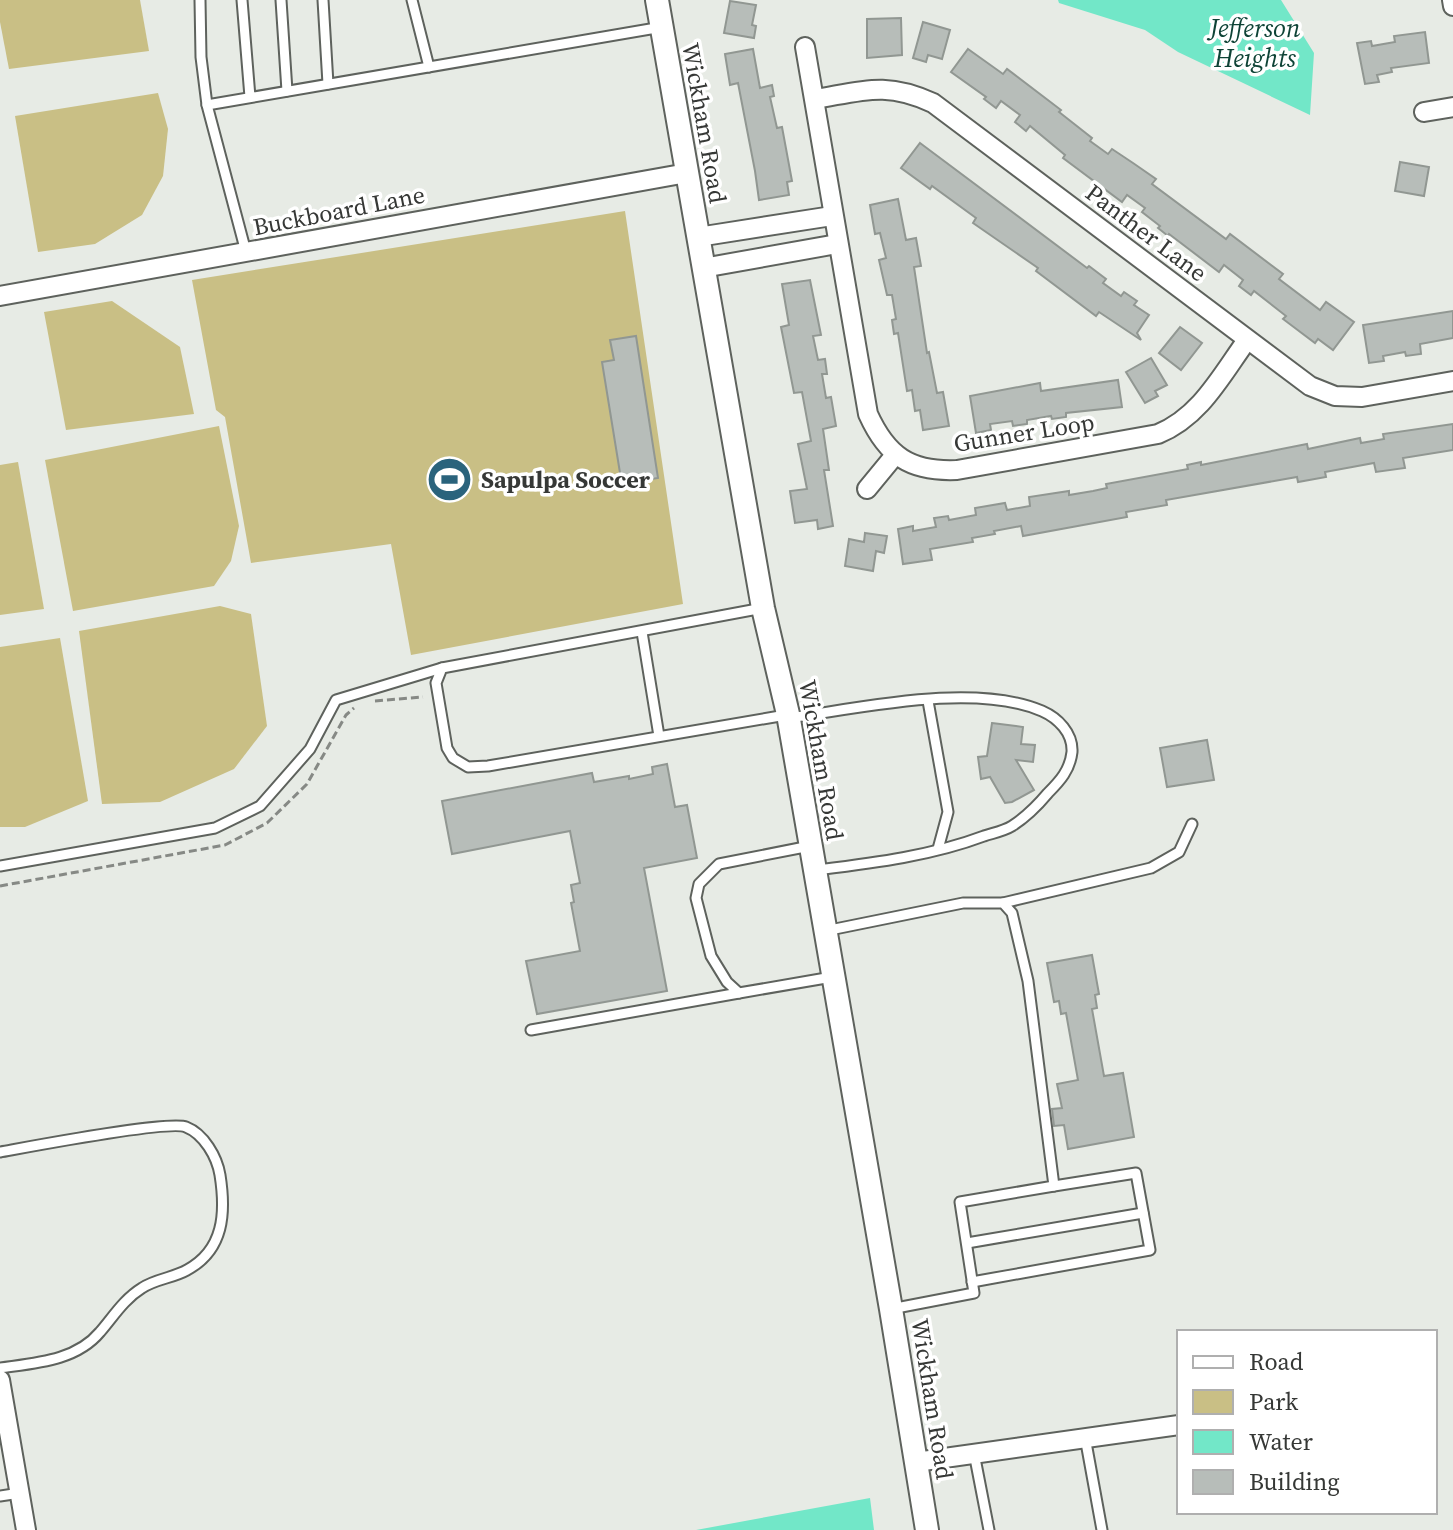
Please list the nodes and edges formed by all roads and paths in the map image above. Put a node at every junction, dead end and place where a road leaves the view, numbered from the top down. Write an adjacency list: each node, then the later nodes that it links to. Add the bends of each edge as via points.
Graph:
1 (200, 0): 16 (lane)
2 (242, 0): 14 (lane)
3 (281, 0): 13 (lane)
4 (323, 0): 12 (lane)
5 (412, 0): 11 (lane)
6 (657, 0): 9 (street, Wickham Road)
7 (1452, 0): 8 (street)
8 (1453, 6)
9 (662, 27): 11 (lane); 19 (street, Wickham Road)
10 (805, 47): 15 (street)
11 (429, 67): 12 (lane)
12 (328, 84): 13 (lane)
13 (287, 91): 14 (lane)
14 (250, 97): 16 (lane)
15 (815, 99): 20 (street); 26 (street, Panther Lane, via 896,89 933,103)
16 (207, 105): 23 (lane)
17 (1453, 107): 18 (street)
18 (1424, 112)
19 (687, 173): 21 (street, Wickham Road); 23 (street, Buckboard Lane)
20 (832, 216): 21 (street); 22 (street)
21 (698, 237): 24 (street, Wickham Road)
22 (837, 244): 24 (street); 28 (street, via 868,414)
23 (246, 252): 25 (street, Buckboard Lane)
24 (703, 268): 30 (street, Wickham Road)
25 (0, 296)
26 (1247, 340): 27 (street, Panther Lane, via 1310,386 1335,396 1362,397); 28 (street, Gunner Loop, via 1200,405 1158,434 957,470 923,468)
27 (1453, 381)
28 (895, 455): 29 (street)
29 (867, 489)
30 (763, 608): 31 (lane); 34 (street, Wickham Road)
31 (642, 632): 32 (lane); 35 (lane)
32 (442, 668): 35 (lane, via 436,683 447,748 468,767); 39 (lane, via 336,700 310,749 260,806 215,828)
33 (928, 701): 34 (lane); 38 (lane, via 948,812); 38 (lane, via 966,698 1042,711 1062,724 1072,743 1064,777 1012,826)
34 (788, 716): 35 (lane); 37 (street, Wickham Road)
35 (659, 736)
36 (1192, 824): 41 (lane, via 1179,852 1151,868)
37 (810, 846): 40 (street, Wickham Road); 44 (lane, via 719,864 699,884 696,898 711,956)
38 (938, 849): 40 (lane)
39 (0, 866)
40 (815, 870): 42 (street, Wickham Road)
41 (1003, 903): 42 (lane, via 963,903); 47 (lane, via 1012,913 1028,981)
42 (825, 931): 43 (street, Wickham Road)
43 (833, 977): 44 (lane); 51 (street, Wickham Road)
44 (739, 993): 45 (lane)
45 (531, 1030)
46 (0, 1152): 52 (lane, via 185,1126 200,1136 217,1161 223,1197 218,1238 208,1256 186,1271 142,1287 82,1349 49,1361)
47 (1054, 1186): 48 (lane, via 1136,1173); 49 (lane, via 960,1202)
48 (1143, 1213): 49 (lane); 50 (lane, via 1150,1250)
49 (967, 1243): 50 (lane)
50 (972, 1282): 51 (lane, via 974,1293)
51 (891, 1309): 57 (street, Wickham Road)
52 (0, 1368)
53 (0, 1380): 58 (street)
54 (1177, 1425): 55 (street)
55 (1085, 1437): 56 (street); 63 (lane)
56 (974, 1453): 57 (street); 62 (lane)
57 (916, 1462): 61 (street, Wickham Road)
58 (20, 1493): 59 (lane); 60 (street)
59 (0, 1496)
60 (26, 1530)
61 (927, 1530)
62 (989, 1530)
63 (1102, 1530)

